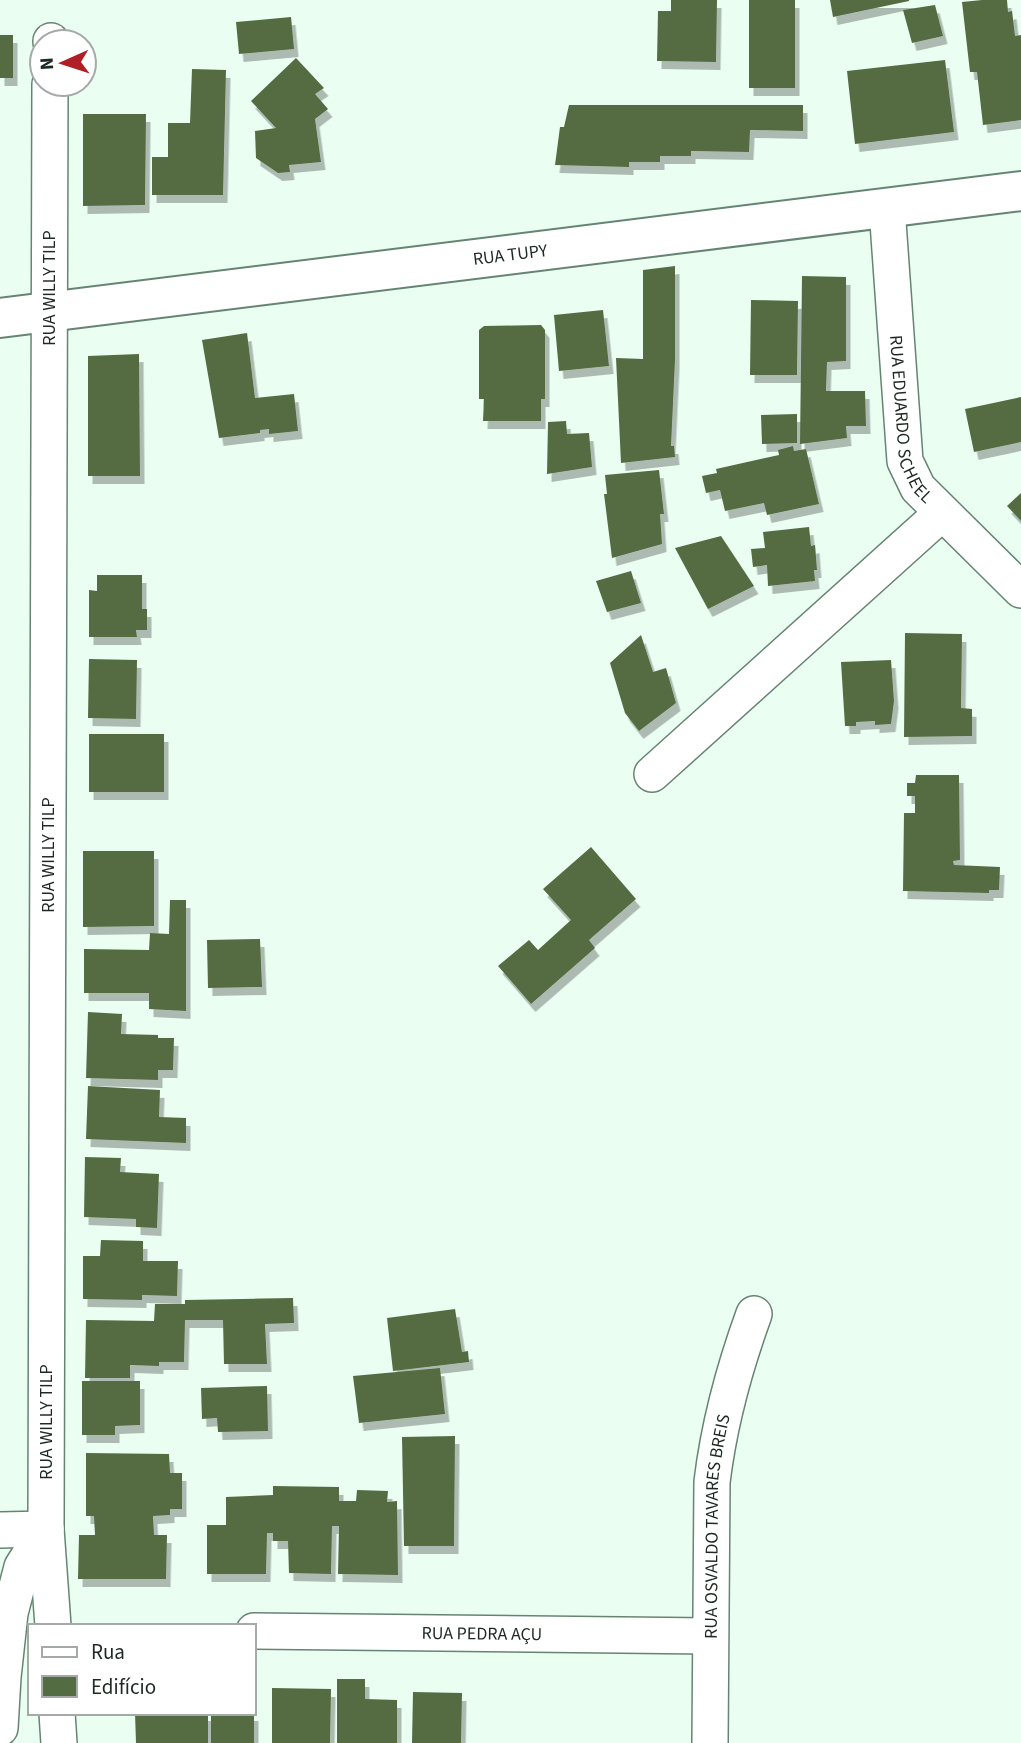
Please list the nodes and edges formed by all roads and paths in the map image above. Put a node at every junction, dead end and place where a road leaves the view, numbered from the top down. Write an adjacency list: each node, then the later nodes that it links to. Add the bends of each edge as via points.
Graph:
1 (50, 98): 4 (street, RUA WILLY TILP)
2 (1021, 191): 3 (main road, RUA TUPY)
3 (887, 208): 4 (main road, RUA TUPY); 6 (street, RUA EDUARDO SCHEEL, via 905,461 918,488)
4 (49, 311): 5 (main road, RUA TUPY); 10 (street, RUA WILLY TILP)
5 (0, 318)
6 (942, 513): 7 (street, RUA EDUARDO SCHEEL); 8 (street)
7 (1021, 590)
8 (652, 774)
9 (754, 1314): 14 (street, RUA OSVALDO TAVARES BREIS, via 717,1442 712,1482)
10 (46, 1529): 11 (street); 12 (street, RUA WILLY TILP); 16 (street, via 22,1567 10,1613)
11 (0, 1530)
12 (53, 1624)
13 (256, 1631): 14 (street, RUA PEDRA AÇU)
14 (710, 1636): 18 (street, RUA OSVALDO TAVARES BREIS)
15 (57, 1715): 17 (street)
16 (0, 1728)
17 (59, 1743)
18 (710, 1743)

